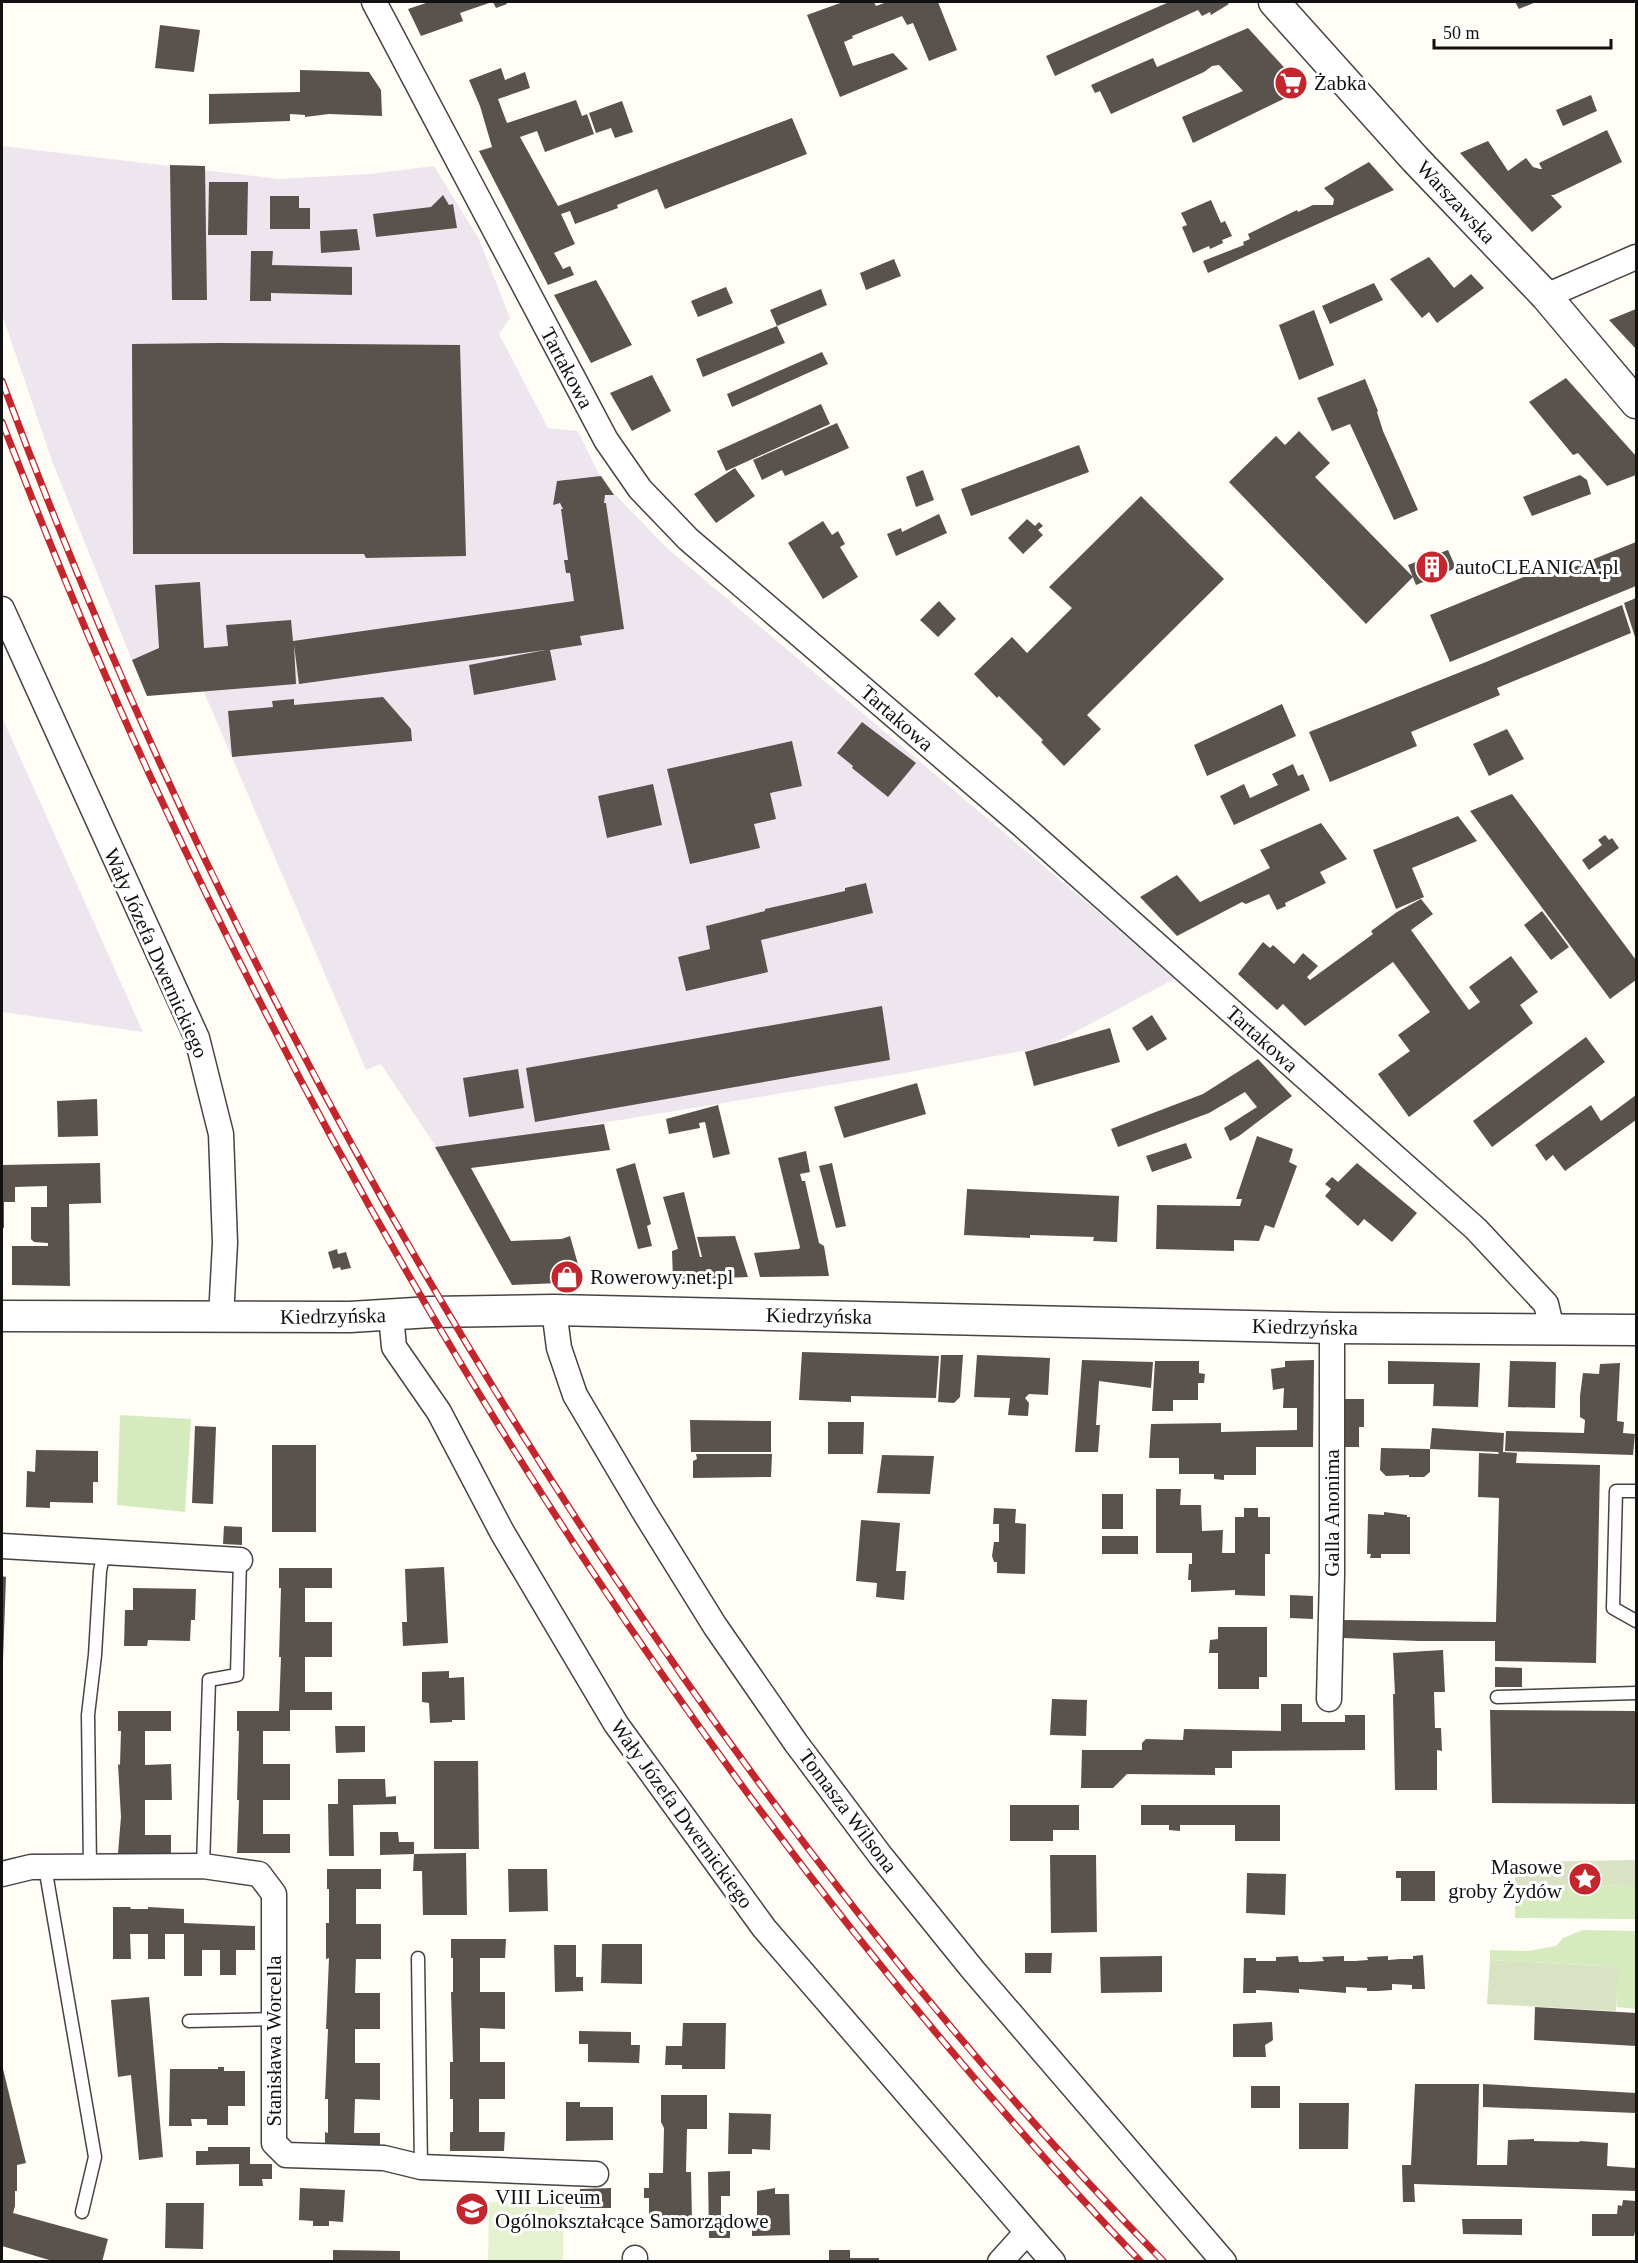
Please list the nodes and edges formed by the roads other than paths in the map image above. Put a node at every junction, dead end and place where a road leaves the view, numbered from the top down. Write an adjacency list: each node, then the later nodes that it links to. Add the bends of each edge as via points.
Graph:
1 (374, 2): 12 (street, Tartakowa, via 606,440 640,489 688,539 1022,825 1476,1229 1546,1304)
2 (1274, 2): 4 (street, Warszawska, via 1415,159)
3 (1636, 257): 4 (street)
4 (1546, 296): 5 (street, Warszawska)
5 (1636, 403)
6 (2, 609): 10 (street, Wały Józefa Dwernickiego, via 197,1038 221,1134 225,1243)
7 (554, 1310): 8 (street, Kiedrzyńska); 11 (street, Kiedrzyńska); 35 (street, Tomasza Wilsona, via 559,1348 574,1395 709,1616 796,1743 973,1970)
8 (391, 1315): 10 (street, Kiedrzyńska); 32 (street, Wały Józefa Dwernickiego, via 394,1347 439,1412 502,1532 616,1724 764,1928)
9 (2, 1316): 10 (street, Kiedrzyńska)
10 (221, 1317)
11 (1332, 1328): 12 (street, Kiedrzyńska); 21 (street, Galla Anonima)
12 (1552, 1329): 13 (street, Kiedrzyńska)
13 (1636, 1330)
14 (1636, 1491): 18 (lane, via 1616,1491 1613,1608)
15 (2, 1546): 16 (street)
16 (104, 1552): 17 (street); 22 (lane, via 88,1715)
17 (240, 1560): 23 (lane, via 237,1675 209,1680)
18 (1636, 1621)
19 (1636, 1693): 20 (lane)
20 (1497, 1697)
21 (1329, 1699)
22 (90, 1866): 23 (street, Stanisława Worcella); 24 (street, Stanisława Worcella)
23 (203, 1866): 27 (street, Stanisława Worcella, via 259,1874 273,1894)
24 (45, 1867): 25 (street, Stanisława Worcella); 31 (lane, via 95,2157)
25 (2, 1874)
26 (418, 1958): 29 (lane)
27 (274, 2019): 28 (lane); 29 (street, Stanisława Worcella, via 274,2143 286,2155 384,2158)
28 (189, 2021)
29 (420, 2167): 30 (street, Stanisława Worcella)
30 (596, 2174)
31 (82, 2212)
32 (1026, 2232): 33 (street); 34 (street, Wały Józefa Dwernickiego)
33 (1000, 2262)
34 (1053, 2262)
35 (1224, 2262)

